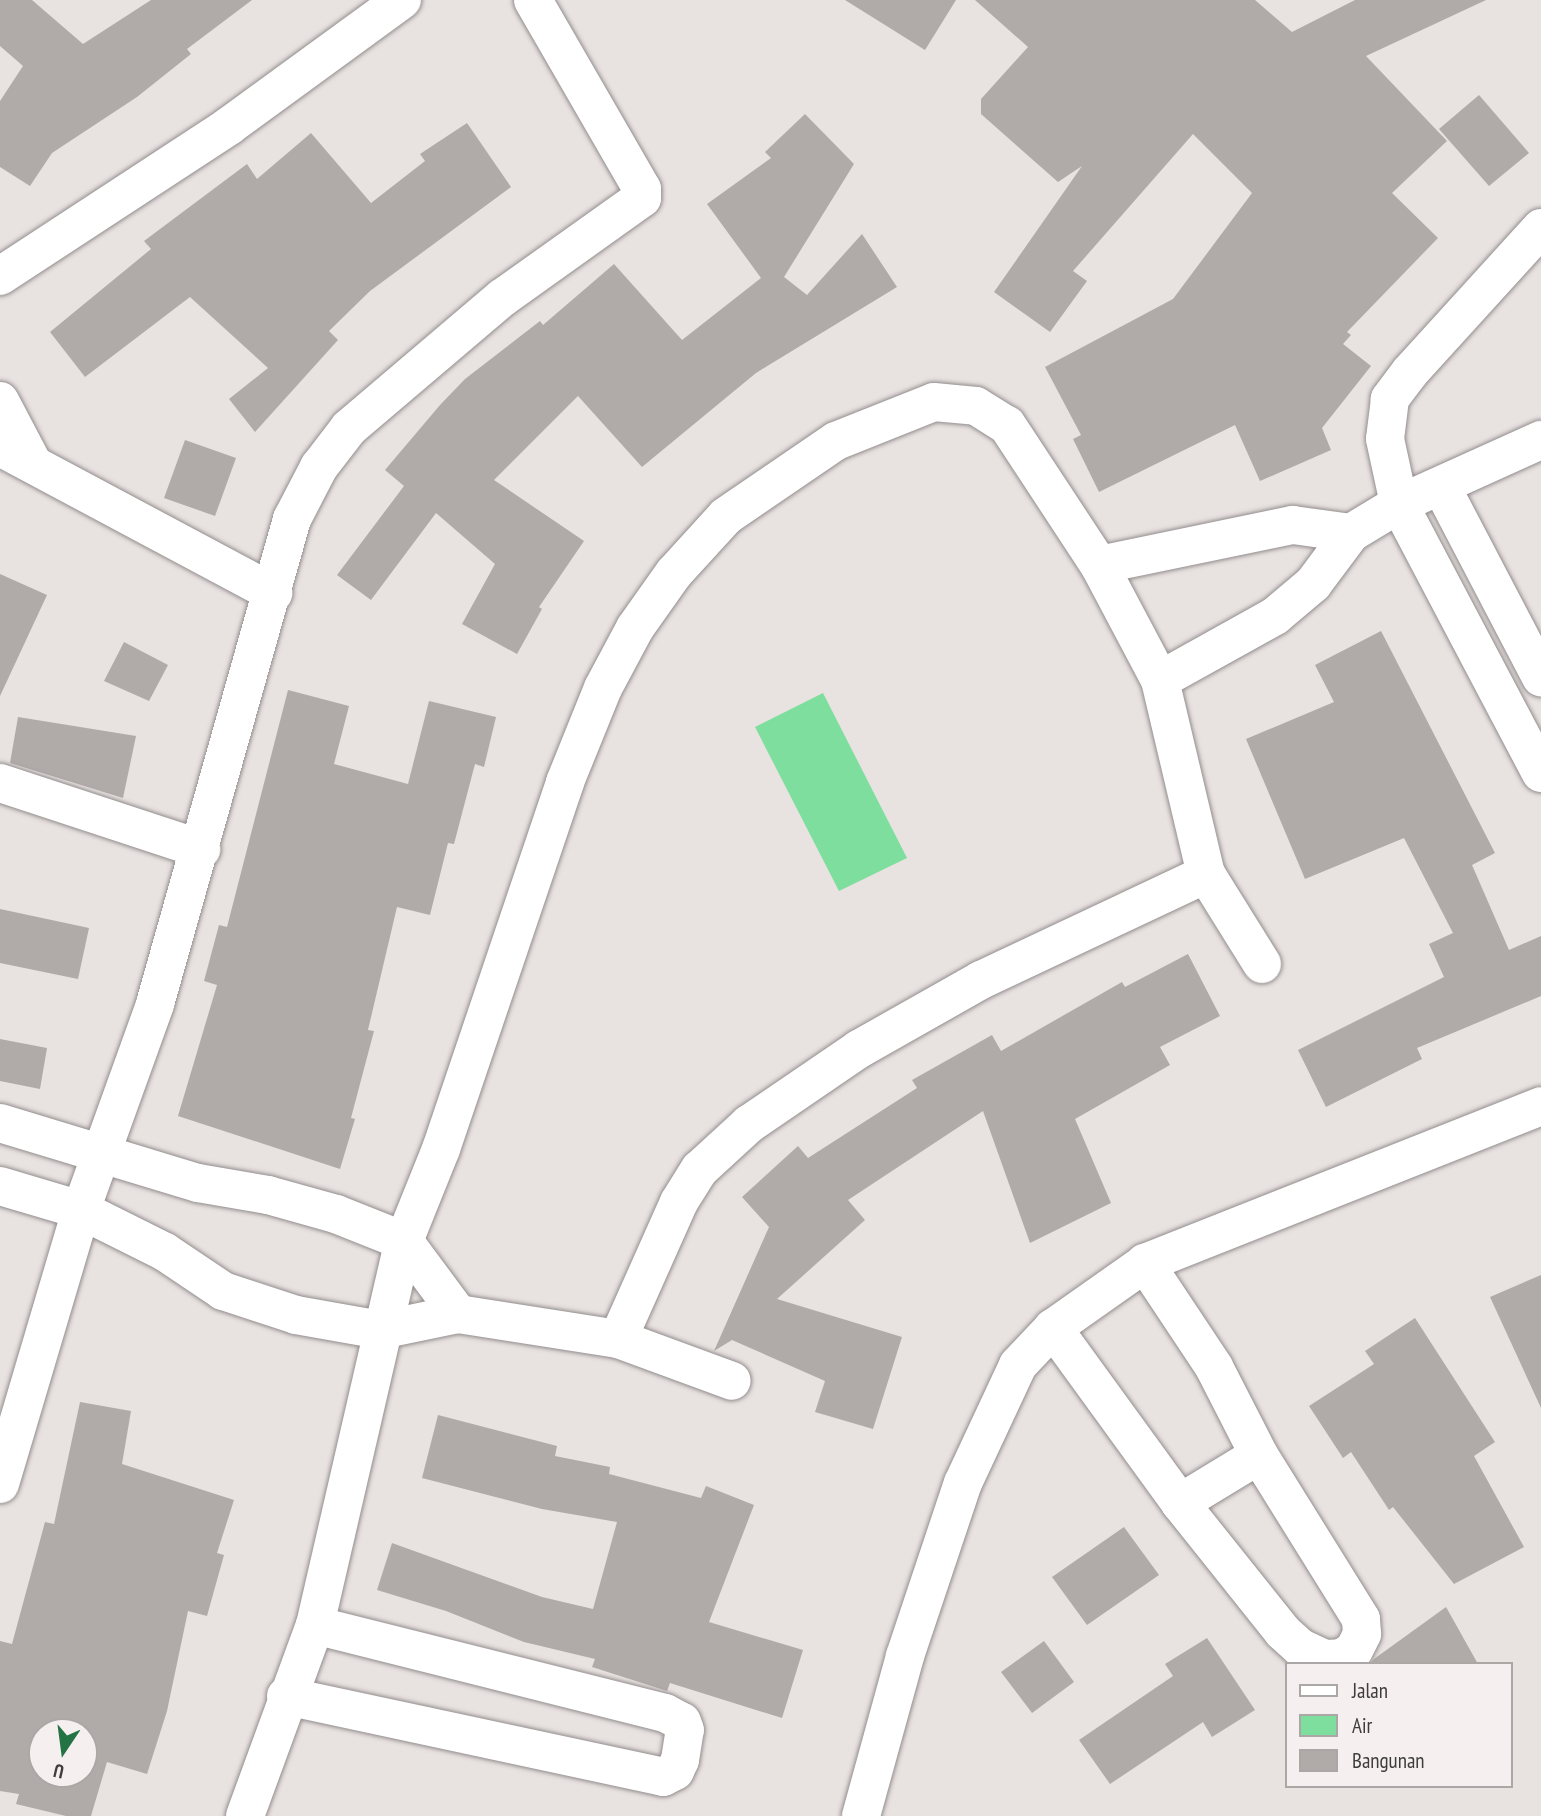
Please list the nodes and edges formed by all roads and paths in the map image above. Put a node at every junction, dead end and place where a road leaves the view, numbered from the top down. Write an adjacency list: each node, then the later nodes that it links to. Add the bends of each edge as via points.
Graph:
1 (402, 0): 4 (street, via 229,126)
2 (533, 0): 12 (street, via 642,189 642,198 502,298 349,428 319,467 292,519)
3 (1541, 228): 9 (street, via 1390,399 1385,439)
4 (2, 270)
5 (0, 401): 7 (street)
6 (1541, 440): 8 (street)
7 (16, 454): 12 (street)
8 (1441, 486): 9 (street); 13 (street)
9 (1399, 505): 10 (street); 15 (street)
10 (1351, 533): 11 (street, via 1293,525); 14 (street, via 1313,584 1275,616)
11 (1099, 565): 14 (street); 25 (street, via 1007,425 976,406 951,401 934,402 835,441 726,516 674,573 635,628 603,688 561,794 441,1149)
12 (273, 593): 17 (street)
13 (1541, 677)
14 (1160, 680): 18 (street)
15 (1541, 773)
16 (0, 783): 17 (street)
17 (201, 849): 22 (street, via 155,1004)
18 (1206, 874): 19 (street); 30 (street, via 981,980 859,1049 749,1124 700,1169 679,1202)
19 (1262, 964)
20 (1541, 1107): 26 (street)
21 (0, 1123): 22 (street)
22 (101, 1152): 24 (street); 25 (street, via 198,1184 268,1195 337,1214)
23 (0, 1186): 24 (street)
24 (81, 1210): 29 (street, via 164,1252 223,1291 296,1315); 33 (street)
25 (404, 1241): 27 (street); 29 (street)
26 (1145, 1263): 28 (street); 32 (street, via 1214,1367)
27 (458, 1314): 29 (street); 30 (street)
28 (1053, 1328): 34 (street); 38 (street, via 1018,1365 964,1483 905,1656)
29 (381, 1330): 35 (street)
30 (618, 1339): 31 (street)
31 (732, 1381)
32 (1259, 1455): 34 (street); 34 (street, via 1361,1619 1359,1643 1342,1658 1312,1654 1283,1632)
33 (0, 1484)
34 (1180, 1503)
35 (315, 1625): 36 (street); 36 (street, via 665,1713 682,1722 685,1730 680,1760 675,1771 663,1777)
36 (286, 1696): 37 (street)
37 (245, 1816)
38 (861, 1816)

